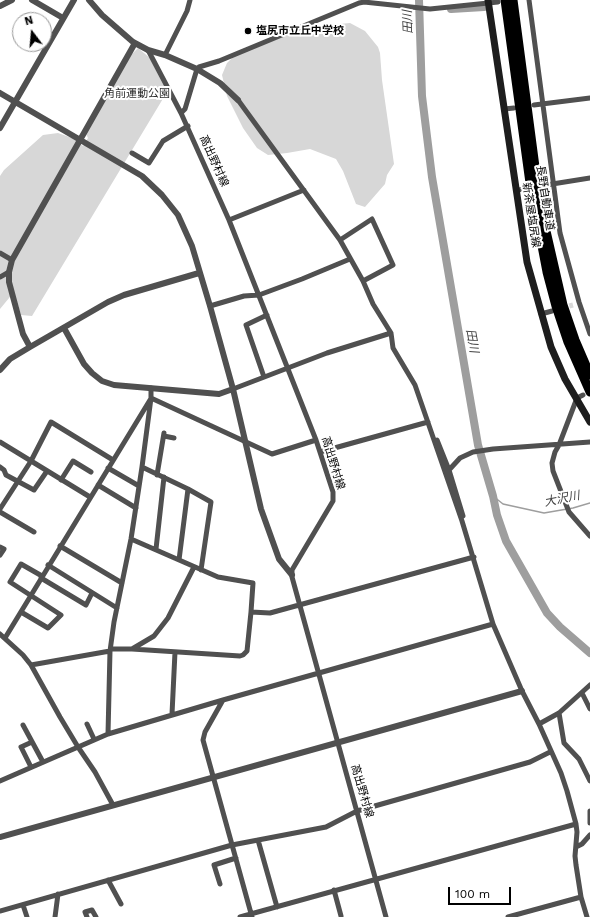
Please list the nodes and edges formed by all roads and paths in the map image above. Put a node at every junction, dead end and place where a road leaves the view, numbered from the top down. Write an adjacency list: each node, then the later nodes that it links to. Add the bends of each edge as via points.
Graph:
1 (12, 0): 10 (street)
2 (32, 0): 11 (street)
3 (74, 0): 11 (street)
4 (89, 0): 12 (street, via 102,15)
5 (190, 0): 14 (street)
6 (513, 0): 57 (highway, 長野自動車道, via 546,231 563,305)
7 (529, 0): 20 (street)
8 (502, 1): 9 (street); 61 (highway, 長野自動車道, via 530,183 547,272)
9 (488, 2): 15 (street, via 429,9 359,3); 23 (main road, 新茶屋塩尻線)
10 (0, 6)
11 (63, 18): 19 (street)
12 (135, 43): 13 (street); 27 (street)
13 (148, 50): 14 (street); 24 (street, 高出野村線)
14 (165, 55): 15 (street)
15 (197, 69): 18 (street, via 220,83); 24 (street, via 185,109)
16 (0, 93): 19 (street)
17 (590, 98): 20 (street)
18 (238, 100): 33 (street)
19 (15, 102): 26 (street); 27 (street)
20 (542, 103): 21 (street); 30 (street)
21 (534, 105)
22 (514, 108): 23 (street)
23 (504, 109): 34 (main road, 新茶屋塩尻線)
24 (181, 112): 25 (street, 高出野村線)
25 (188, 126): 28 (street, via 163,141 149,163); 35 (street, 高出野村線)
26 (0, 128)
27 (80, 139): 39 (street); 41 (street, via 142,176 162,195 178,215)
28 (132, 153)
29 (590, 178): 30 (street)
30 (553, 183): 31 (street); 45 (street, via 560,233)
31 (546, 185)
32 (525, 188): 34 (street)
33 (304, 190): 35 (street); 36 (street)
34 (516, 191): 49 (main road, 新茶屋塩尻線, via 527,262)
35 (229, 220): 44 (street, 高出野村線)
36 (340, 240): 38 (street); 43 (street, via 372,219 393,266)
37 (0, 253): 39 (street)
38 (350, 259): 43 (street); 44 (street)
39 (12, 260): 40 (street)
40 (9, 272): 42 (street); 54 (street, via 9,282 21,327)
41 (199, 273): 47 (street); 51 (street, via 124,295)
42 (0, 277)
43 (363, 281): 52 (street, via 373,304)
44 (259, 295): 47 (street, via 244,296); 50 (street, 高出野村線)
45 (579, 302): 46 (street); 53 (street)
46 (573, 305)
47 (210, 306): 60 (street)
48 (552, 311): 49 (street)
49 (541, 314): 61 (main road, 新茶屋塩尻線, via 551,347 565,379)
50 (267, 315): 55 (street, 高出野村線); 58 (street, via 246,325)
51 (64, 328): 54 (street); 59 (street, via 84,364 102,380 114,385)
52 (391, 333): 55 (street); 63 (street, via 393,348 415,386)
53 (590, 334)
54 (30, 347): 56 (street, via 10,359)
55 (288, 368): 58 (street); 66 (street, 高出野村線)
56 (0, 370)
57 (590, 375)
58 (264, 377): 60 (street)
59 (151, 388): 60 (street, via 219,394); 62 (street)
60 (233, 389): 68 (street)
61 (583, 395): 64 (main road, 新茶屋塩尻線); 70 (street)
62 (151, 398): 68 (street); 72 (street); 75 (street)
63 (428, 422): 71 (street); 77 (street); 91 (street)
64 (590, 422)
65 (174, 438): 80 (street, via 164,435)
66 (316, 440): 68 (street, via 272,454); 71 (street, 高出野村線)
67 (0, 442): 73 (street)
68 (245, 442): 104 (street, via 261,509 279,559)
69 (590, 442): 70 (street)
70 (559, 445): 77 (street, via 473,452 460,458); 93 (street, via 554,452 553,471 570,512)
71 (320, 452): 104 (street, 高出野村線, via 333,492 333,501 292,570)
72 (113, 460): 73 (street, via 52,422); 76 (street)
73 (31, 461): 78 (street); 83 (street)
74 (0, 467): 83 (street, via 6,475)
75 (142, 467): 80 (street); 85 (street)
76 (108, 468): 84 (street); 85 (street)
77 (449, 470): 91 (street, via 464,517)
78 (47, 471): 82 (street); 83 (street, via 34,490)
79 (91, 472): 82 (street, via 73,462)
80 (157, 475): 81 (street)
81 (164, 477): 86 (street); 97 (street)
82 (61, 480): 87 (street)
83 (18, 481): 89 (street)
84 (98, 485): 87 (street); 88 (street)
85 (139, 486): 88 (street)
86 (188, 489): 100 (street); 103 (street, via 211,502)
87 (90, 497): 95 (street)
88 (136, 508): 94 (street)
89 (0, 509)
90 (0, 512): 92 (street)
91 (462, 521): 99 (street)
92 (34, 532)
93 (590, 536)
94 (131, 539): 97 (street); 106 (street)
95 (60, 546): 101 (street); 106 (street)
96 (0, 547): 98 (street, via 4,549)
97 (156, 549): 100 (street)
98 (0, 555)
99 (474, 557): 109 (street); 113 (street)
100 (179, 560): 102 (street)
101 (48, 566): 105 (street); 107 (street)
102 (194, 567): 103 (street); 116 (street, via 168,618 154,636)
103 (201, 570): 112 (street, via 218,577 253,583)
104 (292, 575): 109 (street, 高出野村線)
105 (42, 577): 107 (street, via 86,605); 108 (street); 108 (street, via 21,564 10,582)
106 (122, 583): 110 (street)
107 (92, 593): 110 (street)
108 (31, 595): 111 (street); 111 (street, via 61,615 48,628)
109 (300, 605): 112 (street, via 270,613); 120 (street, 高出野村線)
110 (117, 608): 117 (street)
111 (21, 612): 115 (street)
112 (251, 612): 118 (street, via 247,651 243,655)
113 (493, 624): 120 (street); 122 (street)
114 (0, 634): 115 (street)
115 (5, 638): 119 (street)
116 (132, 649): 117 (street); 118 (street)
117 (110, 650): 119 (street); 131 (street)
118 (175, 652): 127 (street)
119 (31, 665): 135 (street)
120 (319, 673): 124 (street); 134 (street, 高出野村線)
121 (590, 685): 123 (street)
122 (522, 691): 129 (street); 134 (street)
123 (582, 693): 125 (street); 126 (street)
124 (223, 700): 127 (street); 139 (street, via 203,740)
125 (590, 709)
126 (559, 713): 129 (street); 141 (street, via 564,743 580,759)
127 (172, 714): 131 (street)
128 (87, 724): 132 (street)
129 (539, 724): 136 (street)
130 (24, 725): 133 (street)
131 (108, 734): 132 (street)
132 (94, 739): 135 (street)
133 (32, 742): 137 (street); 138 (street, via 21,747)
134 (338, 743): 139 (street); 143 (street, 高出野村線)
135 (78, 746): 137 (street); 142 (street, via 102,782)
136 (550, 752): 143 (street, via 530,762); 146 (street, via 563,779)
137 (43, 762): 138 (street)
138 (32, 767): 140 (street)
139 (213, 777): 142 (street); 150 (street)
140 (0, 780)
141 (590, 781)
142 (113, 805): 148 (street)
143 (357, 811): 149 (street, via 326,827); 153 (street, 高出野村線)
144 (590, 811): 145 (street)
145 (590, 823)
146 (576, 824): 151 (street); 153 (street)
147 (590, 835): 151 (street, via 582,844)
148 (0, 837)
149 (258, 840): 150 (street); 161 (street)
150 (232, 846): 152 (street); 154 (street)
151 (576, 846): 158 (street)
152 (236, 858): 155 (street, via 214,865); 163 (street)
153 (376, 879): 156 (street); 170 (street, 高出野村線)
154 (108, 880): 157 (street); 159 (street)
155 (220, 884)
156 (334, 890): 161 (street); 164 (street)
157 (58, 894): 160 (street); 166 (street)
158 (581, 897): 171 (street); 172 (street)
159 (121, 904)
160 (23, 905): 162 (street); 165 (street)
161 (277, 907): 163 (street)
162 (0, 911)
163 (252, 915): 169 (street)
164 (341, 916)
165 (27, 917)
166 (55, 917)
167 (87, 917): 168 (street, via 85,912 92,910)
168 (96, 917)
169 (240, 917)
170 (386, 917)
171 (508, 917)
172 (587, 917)

